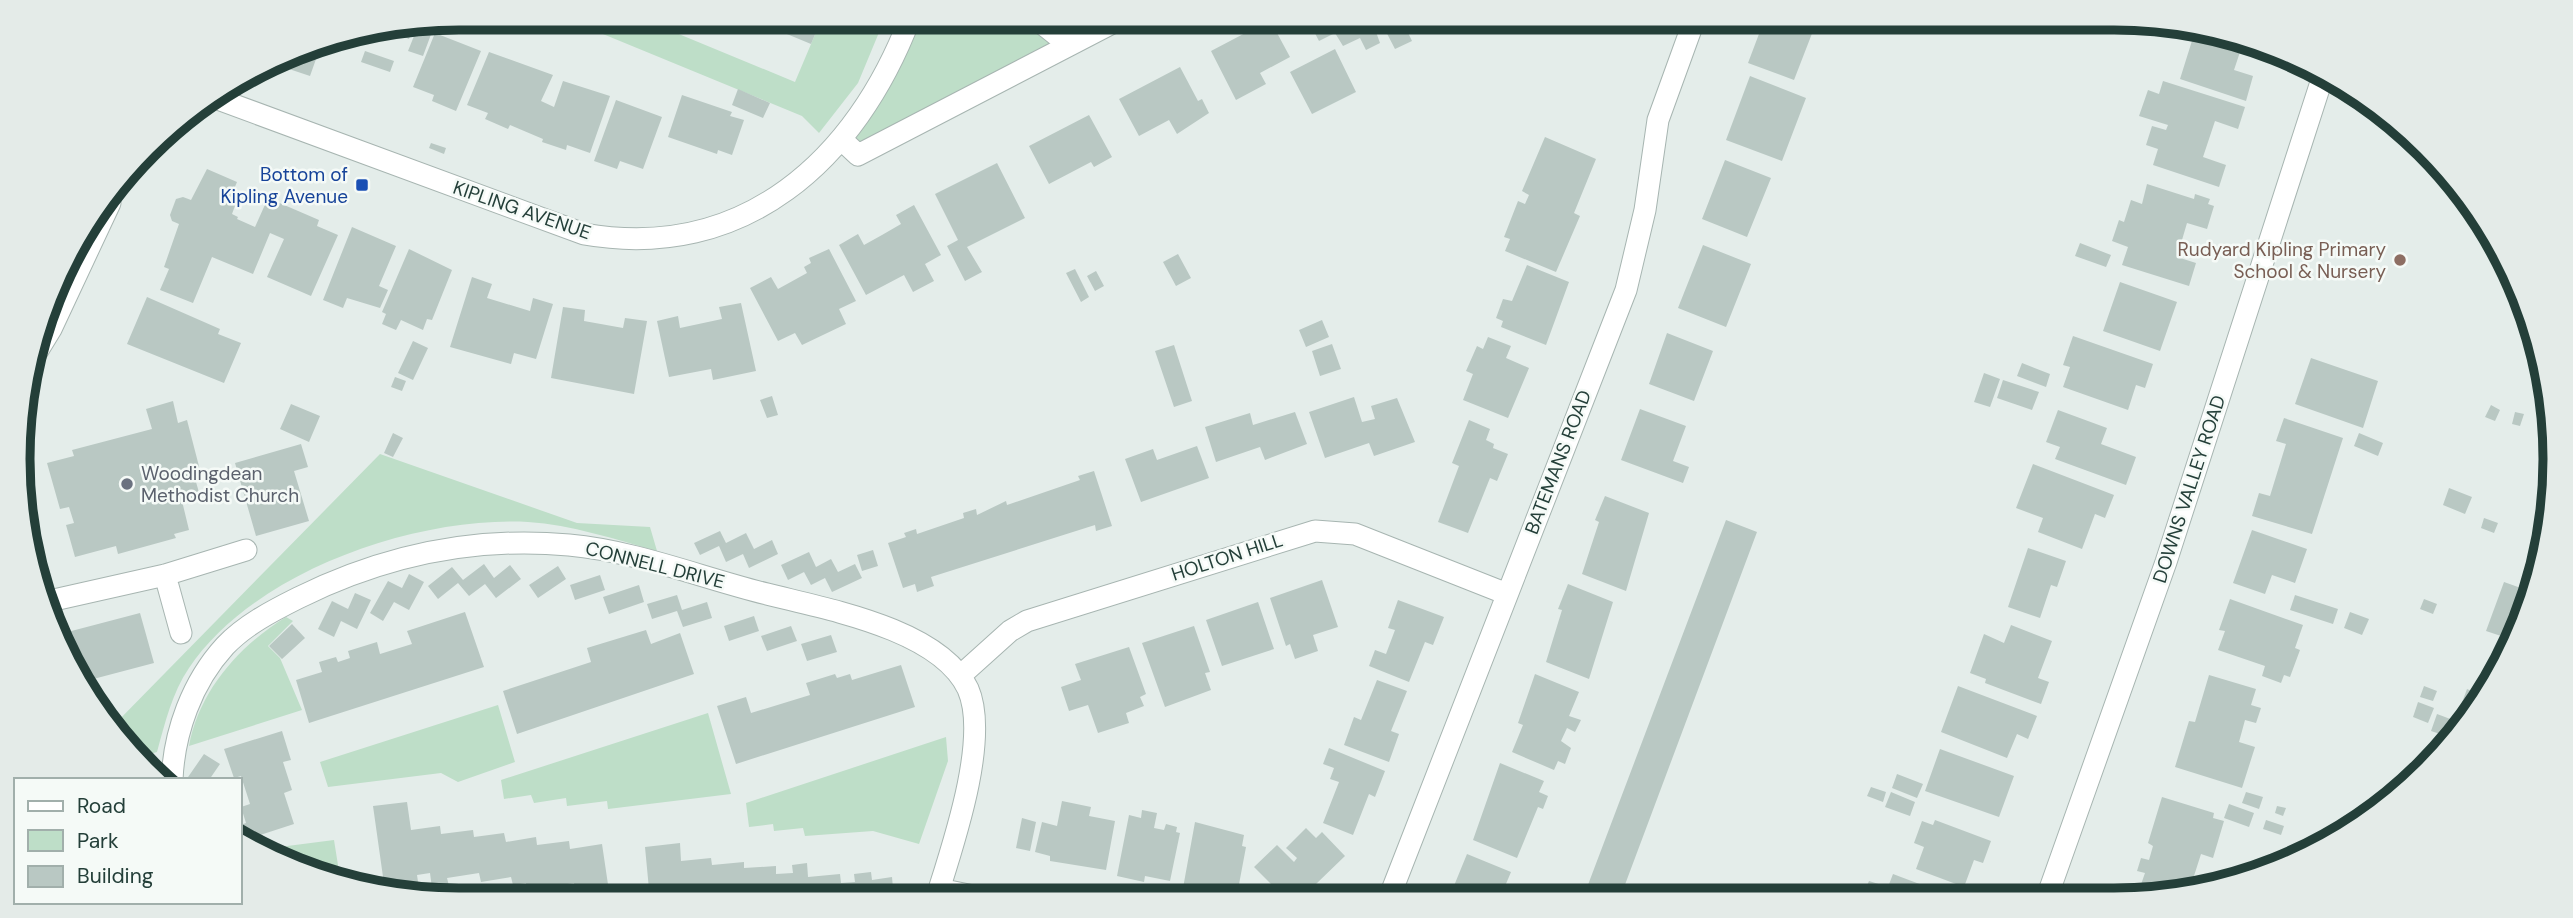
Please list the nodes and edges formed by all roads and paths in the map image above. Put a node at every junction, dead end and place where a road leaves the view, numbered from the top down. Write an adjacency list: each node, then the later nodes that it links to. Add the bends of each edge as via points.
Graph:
1 (905, 30): 8 (street, KIPLING AVENUE, via 885,75)
2 (1050, 30): 5 (street)
3 (1098, 30): 5 (street)
4 (1691, 30): 13 (street, BATEMANS ROAD, via 1658,120 1645,211 1626,290)
5 (1069, 45): 8 (street, via 858,155)
6 (2321, 83): 20 (street, DOWNS VALLEY ROAD, via 2166,562)
7 (223, 101): 8 (street, KIPLING AVENUE, via 584,234 612,239 666,237 724,223 789,188)
8 (842, 141)
9 (101, 223): 10 (street)
10 (49, 334)
11 (246, 550): 12 (street)
12 (164, 575): 14 (street); 15 (street)
13 (1507, 594): 16 (street, HOLTON HILL, via 1355,534 1315,531 1027,621); 19 (street, BATEMANS ROAD)
14 (54, 600)
15 (181, 633)
16 (960, 676): 17 (street, CONNELL DRIVE, via 930,649 880,626 614,552 528,542 457,547 377,564 334,579 241,631 213,660 196,690 178,735); 18 (street, CONNELL DRIVE, via 975,716 973,763)
17 (172, 778)
18 (939, 888)
19 (1393, 888)
20 (2050, 888)

